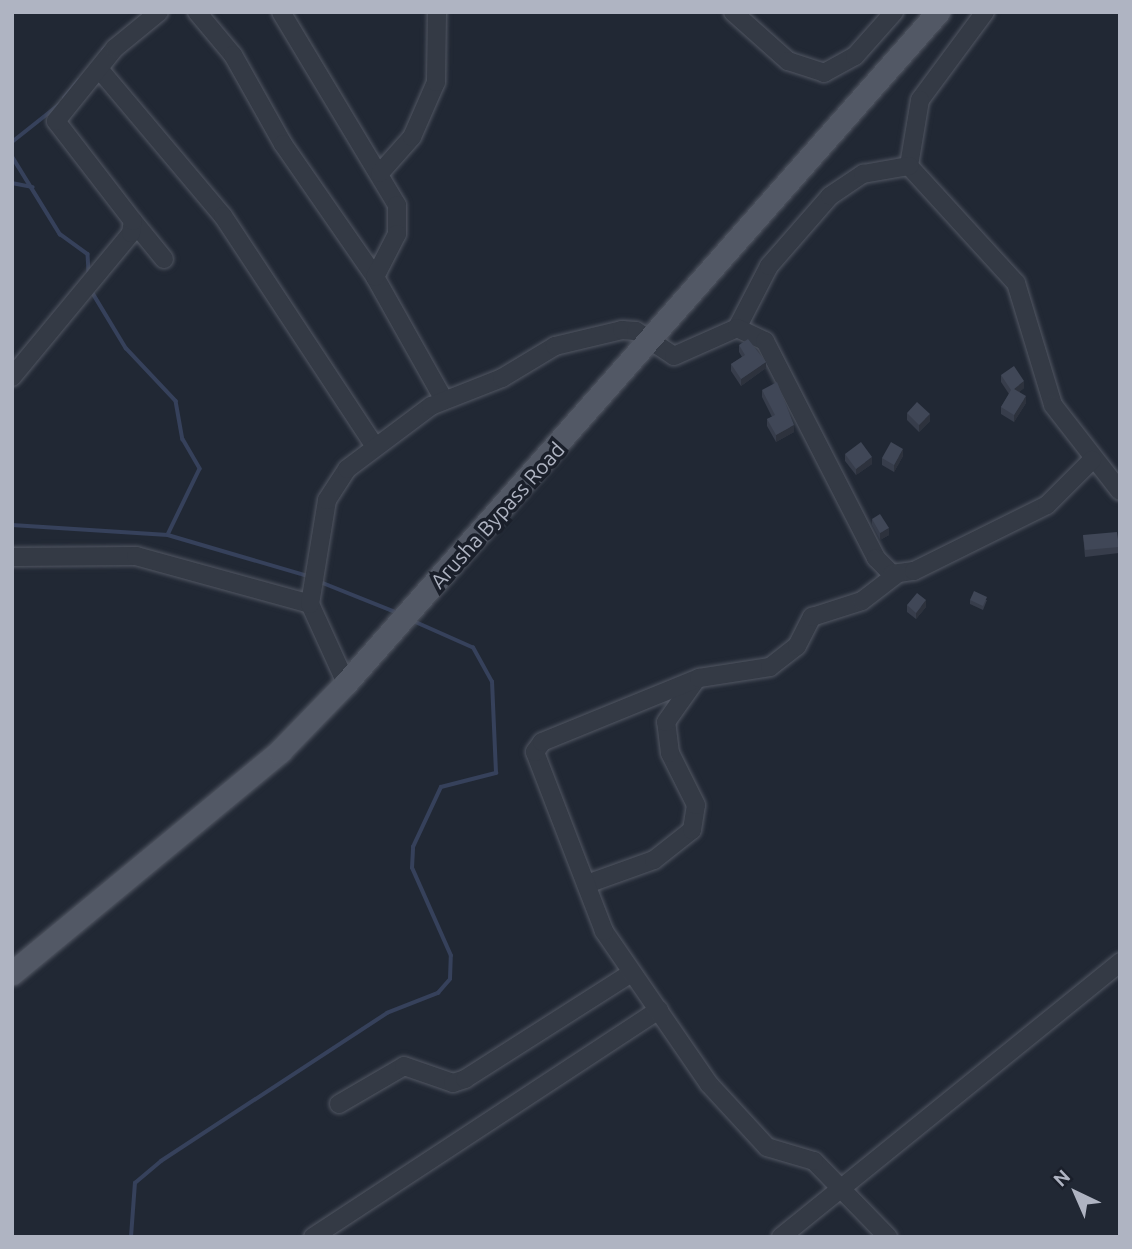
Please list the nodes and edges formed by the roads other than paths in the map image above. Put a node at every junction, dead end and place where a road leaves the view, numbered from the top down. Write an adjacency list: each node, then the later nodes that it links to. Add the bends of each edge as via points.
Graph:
1 (159, 12): 9 (street, via 115,48)
2 (197, 12): 14 (street, via 233,55 283,144)
3 (281, 12): 11 (street)
4 (437, 12): 11 (street, via 436,82 412,137)
5 (733, 12): 6 (street, via 788,61 824,73 855,56)
6 (894, 12)
7 (938, 12): 16 (main road, Arusha Bypass Road)
8 (985, 12): 10 (street, via 920,100)
9 (100, 70): 12 (street, via 56,121); 19 (street, via 218,208)
10 (909, 166): 15 (street, via 863,174 830,196 769,266); 20 (street, via 1016,283 1028,309 1044,387)
11 (380, 173): 14 (street, via 398,219)
12 (133, 221): 13 (street); 17 (street, via 101,271)
13 (164, 259)
14 (375, 277): 18 (street)
15 (737, 328): 16 (street, via 674,356); 23 (street, via 759,337 779,360 876,558)
16 (650, 342): 18 (street, via 629,329 564,342 502,378); 26 (main road, Arusha Bypass Road)
17 (13, 375)
18 (444, 400): 19 (street)
19 (374, 445): 24 (street, via 331,492)
20 (1092, 460): 21 (street); 23 (street, via 1047,505)
21 (1120, 491)
22 (12, 557): 24 (street, via 136,556)
23 (897, 574): 25 (street, via 862,601 812,617 797,646 771,667)
24 (314, 587): 26 (street)
25 (699, 678): 27 (street, via 666,722 670,752 696,805 692,831 654,860); 27 (street, via 535,749)
26 (346, 683): 29 (main road, Arusha Bypass Road, via 280,751)
27 (587, 884): 30 (street, via 604,931)
28 (1120, 962): 33 (street)
29 (12, 973)
30 (630, 974): 31 (street); 32 (street, via 474,1076 453,1083 404,1066)
31 (659, 1010): 33 (street, via 709,1084 767,1147 804,1155); 34 (street)
32 (339, 1104)
33 (844, 1186): 35 (street); 36 (street)
34 (313, 1237)
35 (780, 1237)
36 (888, 1237)

